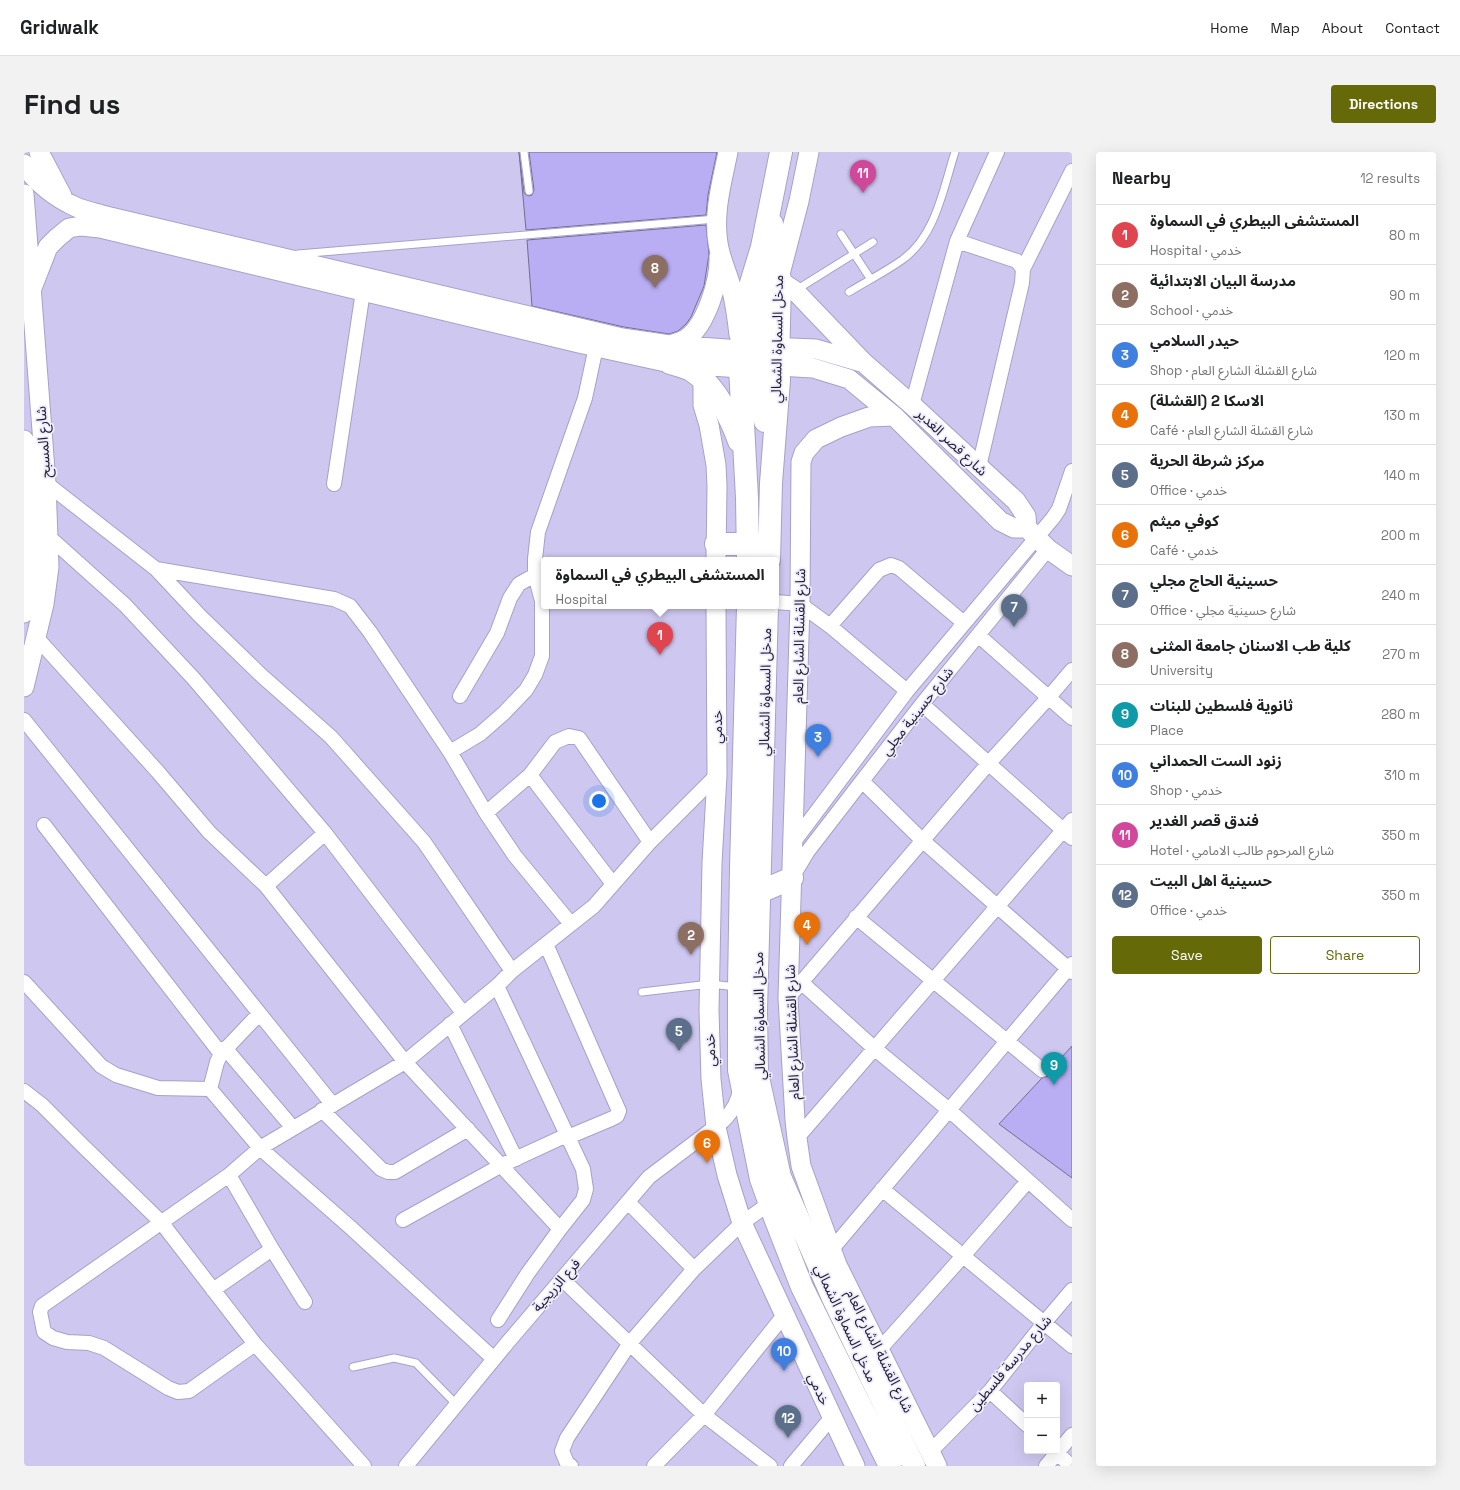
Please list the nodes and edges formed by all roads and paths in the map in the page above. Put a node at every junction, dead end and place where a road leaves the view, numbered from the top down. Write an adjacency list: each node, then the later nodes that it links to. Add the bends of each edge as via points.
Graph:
1 (39, 152): 12 (main road)
2 (524, 152): 10 (lane)
3 (728, 152): 14 (main road)
4 (781, 152): 13 (highway)
5 (810, 152): 23 (main road)
6 (954, 152): 22 (lane, via 937,209 919,243 902,260)
7 (997, 152): 16 (street)
8 (24, 164): 12 (main road, via 30,174 45,188)
9 (1072, 171): 21 (street)
10 (529, 191)
11 (24, 194): 24 (main road, شارع المسبح)
12 (65, 201): 20 (main road, via 106,216)
13 (770, 209): 23 (highway, مدخل السماوة الشمالي); 29 (highway, via 762,247)
14 (716, 219): 17 (main road); 20 (lane)
15 (841, 234): 19 (lane)
16 (957, 241): 21 (street, via 1017,261); 32 (street)
17 (718, 242): 28 (main road, via 719,261 710,303 695,331); 29 (main road, via 737,317)
18 (874, 242): 19 (lane)
19 (855, 255): 22 (lane); 23 (lane)
20 (277, 256): 28 (main road, via 622,338)
21 (1023, 269): 35 (street, via 1022,283)
22 (870, 278): 26 (lane)
23 (785, 282): 29 (highway, مدخل السماوة الشمالي); 30 (main road, شارع قصر الغدير)
24 (32, 288): 25 (main road, via 48,247 69,228 81,226 100,228); 38 (main road, شارع المسبح)
25 (363, 291): 27 (main road); 39 (street)
26 (850, 292)
27 (596, 347): 28 (main road); 50 (street, via 585,398 538,532)
28 (670, 354): 29 (main road); 31 (highway)
29 (760, 358): 30 (main road, via 791,348 816,349); 33 (main road, via 813,368 849,380); 41 (highway, مدخل السماوة الشمالي); 47 (highway, via 771,484)
30 (864, 363): 32 (main road, شارع قصر الغدير)
31 (704, 379): 41 (highway, via 733,425 742,450); 45 (main road, via 703,405 716,465)
32 (912, 405): 35 (main road, شارع قصر الغدير)
33 (894, 416): 43 (main road, via 1000,521); 53 (main road, شارع القشلة الشارع العام, via 869,417 841,426 816,439 804,453 801,462)
34 (24, 440): 36 (main road, شارع المسبح)
35 (979, 467): 43 (main road, شارع قصر الغدير, via 1016,501)
36 (25, 471): 44 (main road, شارع المسبح)
37 (1072, 471): 40 (street)
38 (46, 483): 42 (main road, شارع المسبح); 49 (street)
39 (334, 484)
40 (1069, 487): 43 (street, via 1059,509)
41 (747, 498): 46 (highway, مدخل السماوة الشمالي)
42 (48, 536): 62 (main road, شارع المسبح, via 49,567); 79 (street, via 125,605 189,674)
43 (1037, 538): 48 (main road); 59 (street, شارع حسينية مجلي); 61 (street, شارع حسينية مجلي)
44 (28, 551): 58 (main road, شارع المسبح, via 30,583)
45 (716, 552): 46 (highway)
46 (749, 552)
47 (769, 557)
48 (1072, 566)
49 (156, 569): 71 (street, via 334,599 350,606); 92 (street, via 257,671 331,736 376,786 424,842)
50 (535, 575): 51 (street); 66 (street, via 519,584 510,598 497,633)
51 (541, 597)
52 (779, 602): 53 (street)
53 (800, 604): 60 (street); 82 (main road, شارع القشلة الشارع العام)
54 (542, 609): 71 (street, via 542,656 526,690 480,734)
55 (716, 609): 74 (main road, خدمي)
56 (748, 609): 98 (highway, مدخل السماوة الشمالي)
57 (767, 609): 86 (highway, مدخل السماوة الشمالي)
58 (24, 613)
59 (964, 623): 60 (street, via 899,568 890,565 879,570); 65 (street, شارع حسينية مجلي)
60 (830, 626): 65 (street)
61 (978, 635): 67 (street); 68 (street, شارع حسينية مجلي)
62 (36, 637): 64 (main road, شارع المسبح); 85 (street, via 209,832)
63 (1072, 670): 67 (street)
64 (24, 688)
65 (907, 691): 82 (street, شارع حسينية مجلي)
66 (460, 696)
67 (1049, 697): 69 (street); 72 (street)
68 (922, 704): 72 (street); 75 (street, شارع حسينية مجلي)
69 (1072, 718)
70 (24, 720): 101 (street)
71 (450, 752): 76 (street)
72 (988, 764): 78 (street); 80 (street)
73 (530, 775): 76 (street); 81 (street, via 555,742 569,736 579,738); 84 (street)
74 (717, 776): 81 (street); 96 (main road, خدمي, via 712,862)
75 (862, 781): 80 (street); 83 (street, شارع حسينية مجلي, via 808,851)
76 (486, 813): 89 (street, via 515,856)
77 (44, 825): 106 (street)
78 (1069, 829): 87 (street)
79 (325, 833): 85 (street); 102 (street)
80 (922, 840): 87 (street); 88 (street)
81 (650, 842): 84 (street)
82 (793, 843): 83 (main road, شارع القشلة الشارع العام)
83 (792, 878): 86 (highway); 100 (main road, شارع القشلة الشارع العام)
84 (613, 884): 89 (street, via 594,906)
85 (266, 886): 107 (street)
86 (760, 892): 159 (highway, مدخل السماوة الشمالي, via 756,1011 757,1073 780,1177 830,1292)
87 (996, 907): 91 (street); 93 (street)
88 (856, 917): 93 (street); 95 (street)
89 (571, 924): 90 (street)
90 (546, 944): 92 (street); 118 (street, via 619,1111 617,1116 611,1119)
91 (1071, 968): 104 (street)
92 (512, 971): 97 (street)
93 (933, 980): 104 (street); 105 (street)
94 (24, 982): 110 (street, via 101,1066 116,1075 158,1088)
95 (802, 982): 100 (street); 105 (street)
96 (710, 984): 98 (lane); 99 (lane); 114 (main road, خدمي, via 711,1079)
97 (497, 986): 102 (street); 118 (street)
98 (739, 987): 109 (highway, مدخل السماوة الشمالي)
99 (642, 992)
100 (788, 998): 119 (main road, شارع القشلة الشارع العام)
101 (259, 1014): 106 (street); 112 (street)
102 (464, 1014): 103 (street)
103 (450, 1024): 107 (street); 121 (street)
104 (1007, 1042): 108 (street); 113 (street)
105 (874, 1048): 113 (street); 119 (street)
106 (223, 1051): 110 (street, via 217,1062); 115 (street)
107 (405, 1062): 112 (street); 116 (street)
108 (1042, 1070)
109 (741, 1080): 114 (street, فرع الزريجية, via 740,1092 731,1113); 117 (highway, مدخل السماوة الشمالي)
110 (210, 1089): 120 (street)
111 (24, 1091): 130 (street, via 42,1105)
112 (328, 1108): 115 (street); 116 (street, via 382,1169 388,1172 395,1172)
113 (949, 1110): 124 (street); 125 (street)
114 (720, 1124): 117 (street, via 731,1120 738,1121); 126 (street, فرع الزريجية, via 649,1177); 131 (main road, خدمي, via 727,1175)
115 (293, 1128): 120 (street)
116 (468, 1129): 122 (street)
117 (751, 1129): 127 (highway, مدخل السماوة الشمالي)
118 (567, 1136): 121 (street); 132 (street, via 583,1169 586,1189 583,1200)
119 (797, 1138): 134 (main road, شارع القشلة الشارع العام, via 801,1166)
120 (260, 1148): 123 (street); 148 (street)
121 (516, 1158): 122 (street)
122 (502, 1165): 128 (street); 132 (street)
123 (229, 1175): 130 (street); 133 (street)
124 (1028, 1181): 129 (street); 135 (street)
125 (882, 1189): 134 (street); 135 (street)
126 (628, 1202): 136 (street); 137 (street, فرع الزريجية)
127 (770, 1203): 131 (street); 167 (highway, مدخل السماوة الشمالي, via 802,1287)
128 (403, 1220)
129 (1072, 1220)
130 (161, 1222): 138 (street); 145 (street, via 42,1306 40,1312 44,1332 67,1342 89,1343 104,1348 178,1392 189,1391)
131 (742, 1223): 136 (street); 141 (main road, خدمي)
132 (560, 1229): 142 (street, via 528,1272)
133 (272, 1249): 138 (street); 140 (street)
134 (832, 1249): 147 (main road, شارع القشلة الشارع العام, via 837,1265)
135 (963, 1256): 143 (street); 147 (street)
136 (694, 1269): 144 (street)
137 (562, 1279): 144 (street); 148 (street, فرع الزريجية)
138 (213, 1290): 145 (street)
139 (1072, 1290): 143 (street, شارع مدرسة فلسطين)
140 (305, 1302)
141 (784, 1314): 152 (street); 153 (main road, خدمي)
142 (498, 1320)
143 (1044, 1323): 146 (street); 150 (street, شارع مدرسة فلسطين)
144 (630, 1343): 152 (street); 162 (street, via 567,1438 562,1451)
145 (254, 1344): 160 (street)
146 (1072, 1346)
147 (879, 1350): 159 (main road, شارع القشلة الشارع العام)
148 (494, 1358): 151 (street, فرع الزريجية)
149 (353, 1367): 151 (lane, via 394,1358 416,1362)
150 (990, 1391): 154 (street); 159 (street, شارع مدرسة فلسطين)
151 (456, 1404): 161 (street, فرع الزريجية)
152 (704, 1415): 163 (street); 164 (street)
153 (832, 1417): 165 (street); 166 (main road, خدمي)
154 (1024, 1422)
155 (1072, 1435): 156 (street)
156 (1060, 1448)
157 (1055, 1454): 168 (street)
158 (1058, 1454): 169 (street)
159 (927, 1461)
160 (364, 1466)
161 (406, 1466)
162 (571, 1466)
163 (654, 1466)
164 (770, 1466)
165 (791, 1466)
166 (855, 1466)
167 (890, 1466)
168 (1046, 1466)
169 (1071, 1466)

